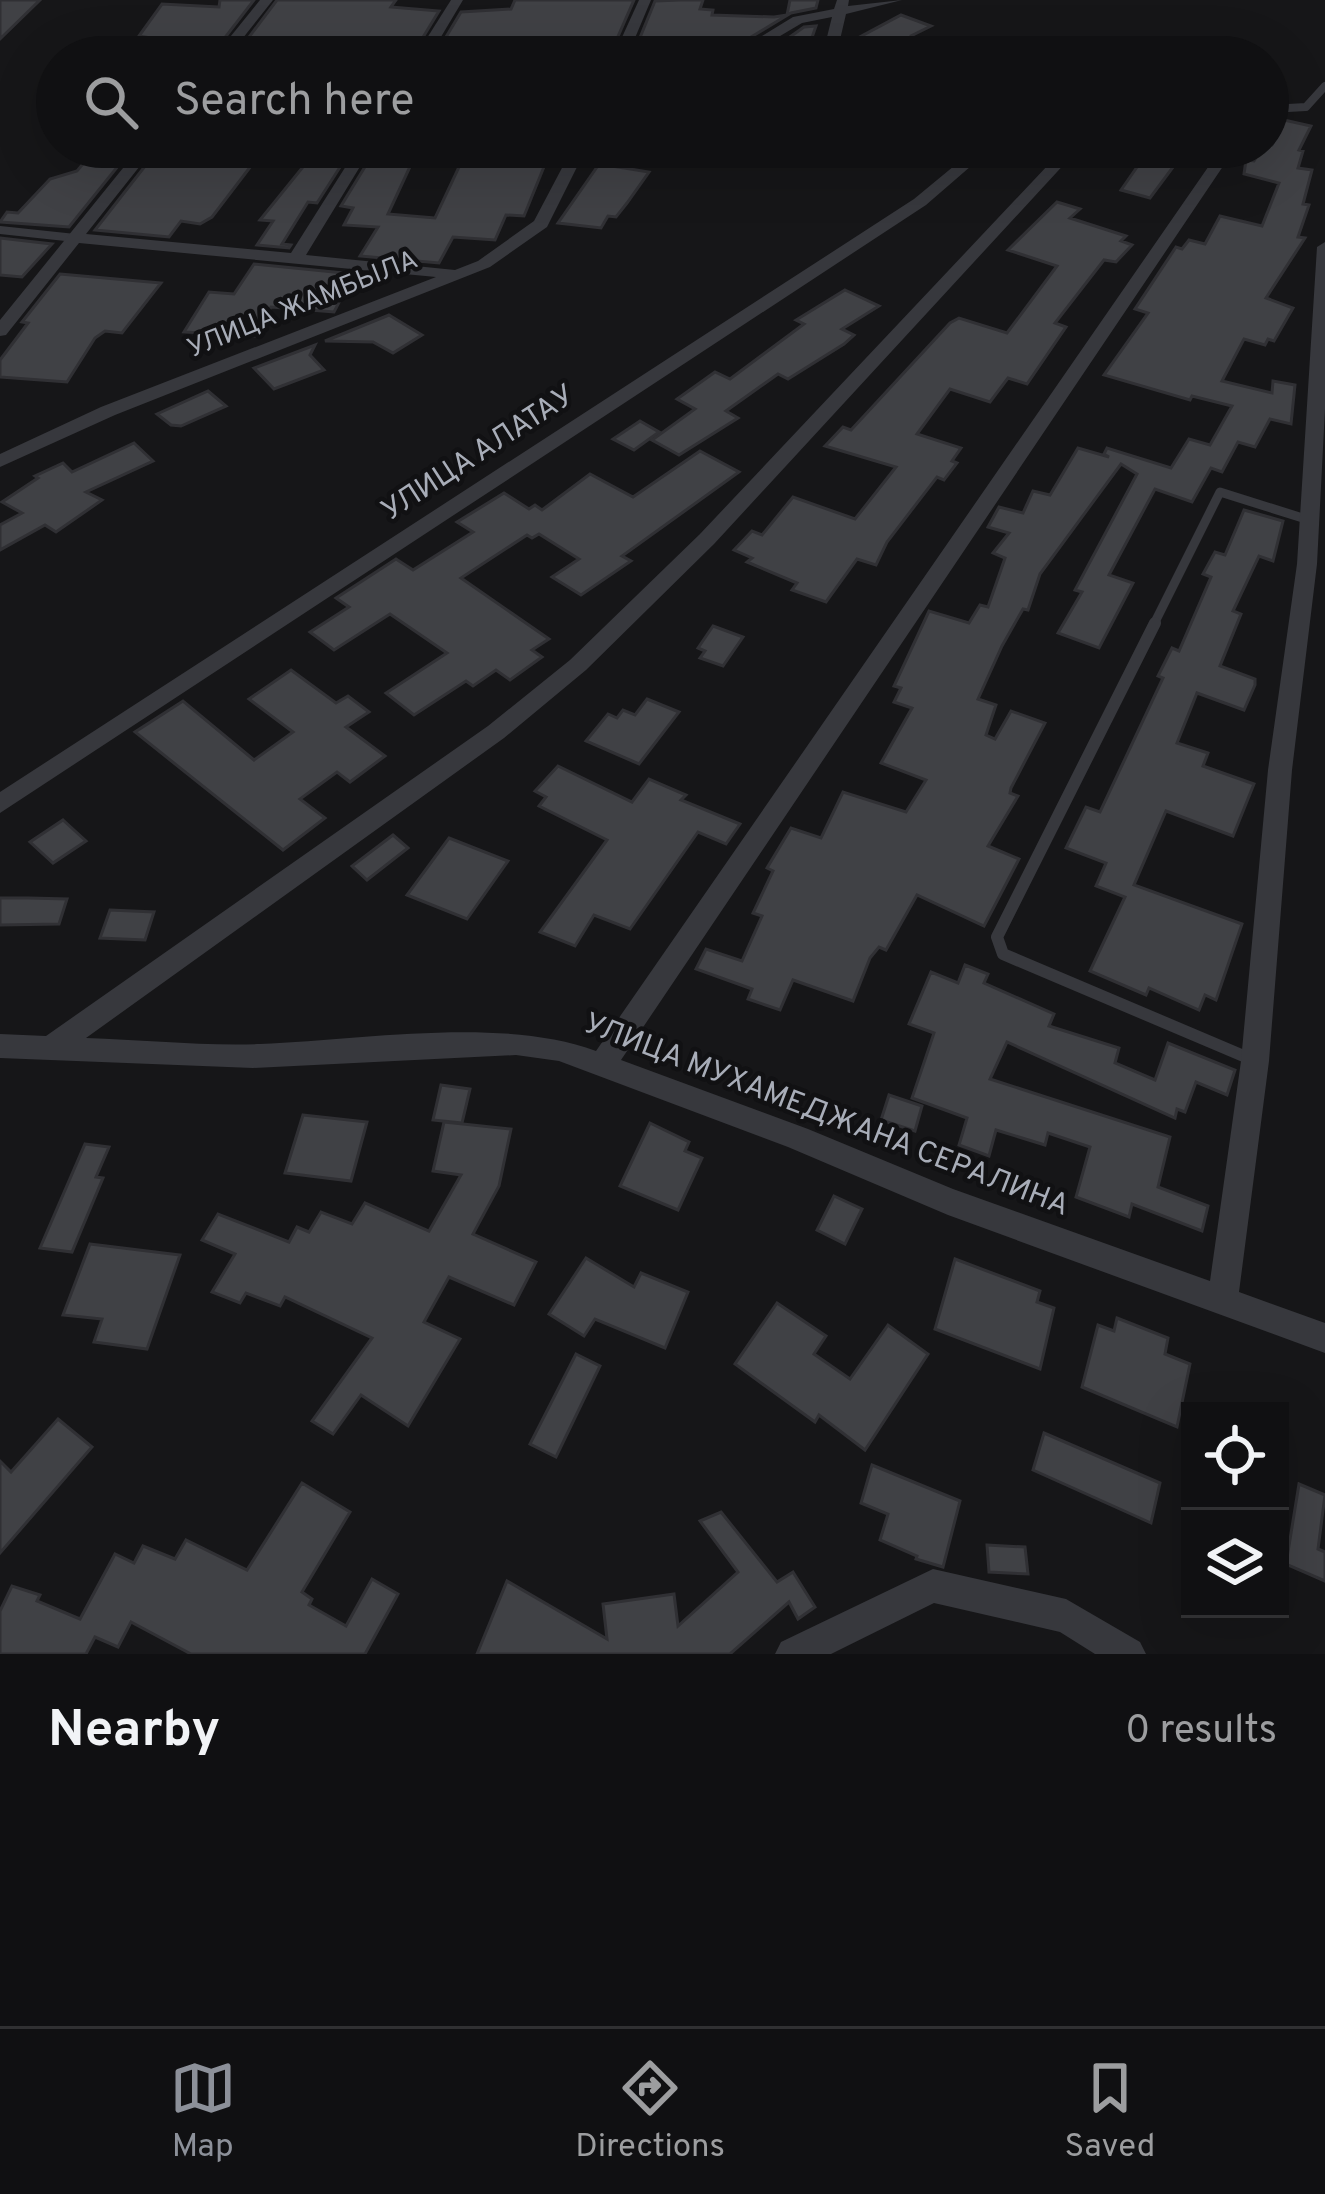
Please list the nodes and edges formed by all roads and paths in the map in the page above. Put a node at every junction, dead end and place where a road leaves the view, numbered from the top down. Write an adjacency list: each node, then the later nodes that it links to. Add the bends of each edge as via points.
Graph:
1 (267, 0): 6 (street)
2 (457, 0): 7 (street)
3 (645, 0): 8 (street)
4 (896, 0): 5 (street)
5 (842, 5): 9 (street); 10 (street)
6 (238, 36)
7 (435, 36)
8 (629, 36)
9 (771, 36)
10 (834, 36)
11 (1325, 86): 12 (lane, via 1306,107)
12 (1289, 108)
13 (131, 168): 20 (street)
14 (352, 168): 22 (street)
15 (569, 168): 23 (street, УЛИЦА ЖАМБЫЛА, via 541,224 484,264)
16 (961, 168): 27 (street, УЛИЦА АЛАТАУ)
17 (1053, 168): 29 (street, via 707,539 578,665 496,732)
18 (1214, 168): 31 (street)
19 (0, 230): 20 (lane)
20 (75, 238): 22 (street); 24 (street)
21 (1325, 247): 26 (street)
22 (296, 258): 23 (street)
23 (454, 273): 25 (street, УЛИЦА ЖАМБЫЛА)
24 (0, 331)
25 (0, 461)
26 (1317, 522): 30 (street, via 1280,770); 30 (lane, via 1220,492 997,937 1003,954)
27 (0, 804)
28 (0, 1046): 29 (street, УЛИЦА МУХАМЕДЖАНА СЕРАЛИНА)
29 (49, 1049): 31 (street, УЛИЦА МУХАМЕДЖАНА СЕРАЛИНА, via 254,1056 517,1043)
30 (1255, 1061): 32 (street)
31 (604, 1062): 32 (street, УЛИЦА МУХАМЕДЖАНА СЕРАЛИНА, via 948,1201)
32 (1223, 1300): 33 (street, УЛИЦА МУХАМЕДЖАНА СЕРАЛИНА)
33 (1325, 1338)
34 (793, 1654): 35 (street, via 933,1586 1066,1616)
35 (1128, 1654)

